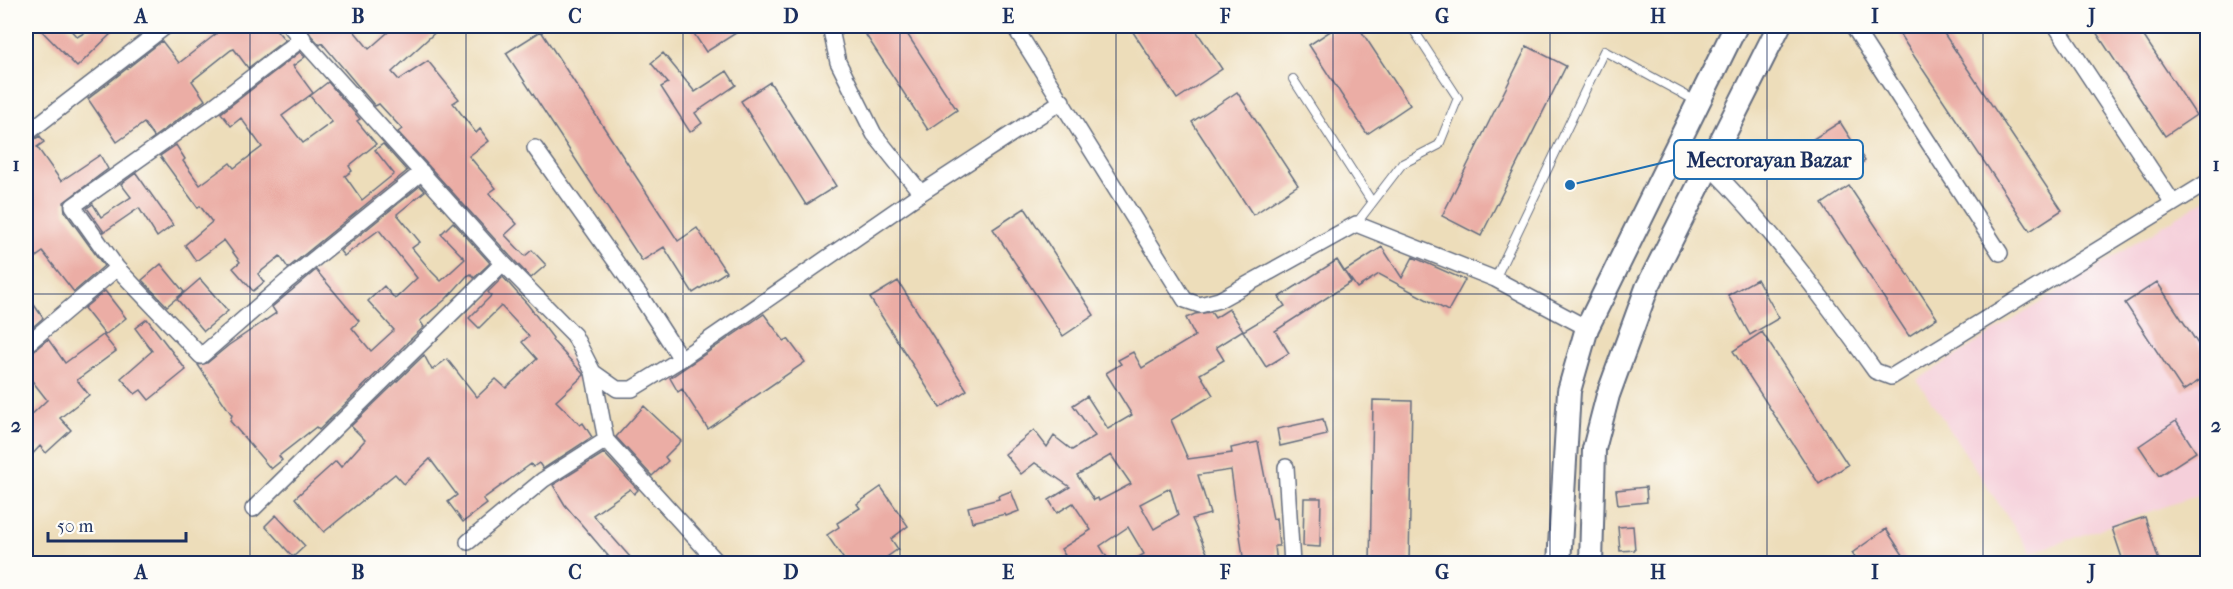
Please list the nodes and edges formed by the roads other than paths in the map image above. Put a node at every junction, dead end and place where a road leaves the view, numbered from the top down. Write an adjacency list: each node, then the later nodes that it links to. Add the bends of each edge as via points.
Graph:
1 (166, 26): 14 (street)
2 (290, 26): 10 (street)
3 (830, 26): 19 (street, via 838,62 874,134)
4 (1014, 26): 12 (street)
5 (1411, 26): 20 (lane, via 1458,98 1439,145 1402,164)
6 (1736, 26): 13 (main road)
7 (1779, 26): 16 (main road)
8 (1853, 26): 23 (street)
9 (2056, 26): 21 (street)
10 (303, 38): 17 (street); 25 (street, via 73,206)
11 (1293, 79): 20 (lane)
12 (1062, 101): 19 (street); 22 (street, via 1185,300 1200,305 1219,300)
13 (1698, 102): 26 (lane, via 1604,51); 27 (main road)
14 (26, 134)
15 (535, 148): 29 (street)
16 (1708, 165): 21 (street, via 1795,261 1875,371 1892,377); 38 (main road, via 1647,288 1608,395 1594,449)
17 (422, 172): 24 (street); 25 (street, via 201,356)
18 (2208, 182): 21 (street)
19 (921, 193): 29 (street)
20 (1372, 201): 22 (lane)
21 (2174, 203)
22 (1356, 224): 26 (street)
23 (2000, 253)
24 (503, 263): 30 (street, via 574,335); 33 (street)
25 (117, 268): 28 (street)
26 (1495, 279): 27 (street)
27 (1587, 327): 37 (main road, via 1569,391)
28 (26, 345)
29 (681, 359): 30 (street, via 632,389 617,390)
30 (593, 372): 31 (street)
31 (606, 440): 34 (street, via 543,480); 35 (street)
32 (1286, 467): 36 (street)
33 (253, 509)
34 (468, 542)
35 (718, 564)
36 (1292, 564)
37 (1559, 564)
38 (1591, 564)

